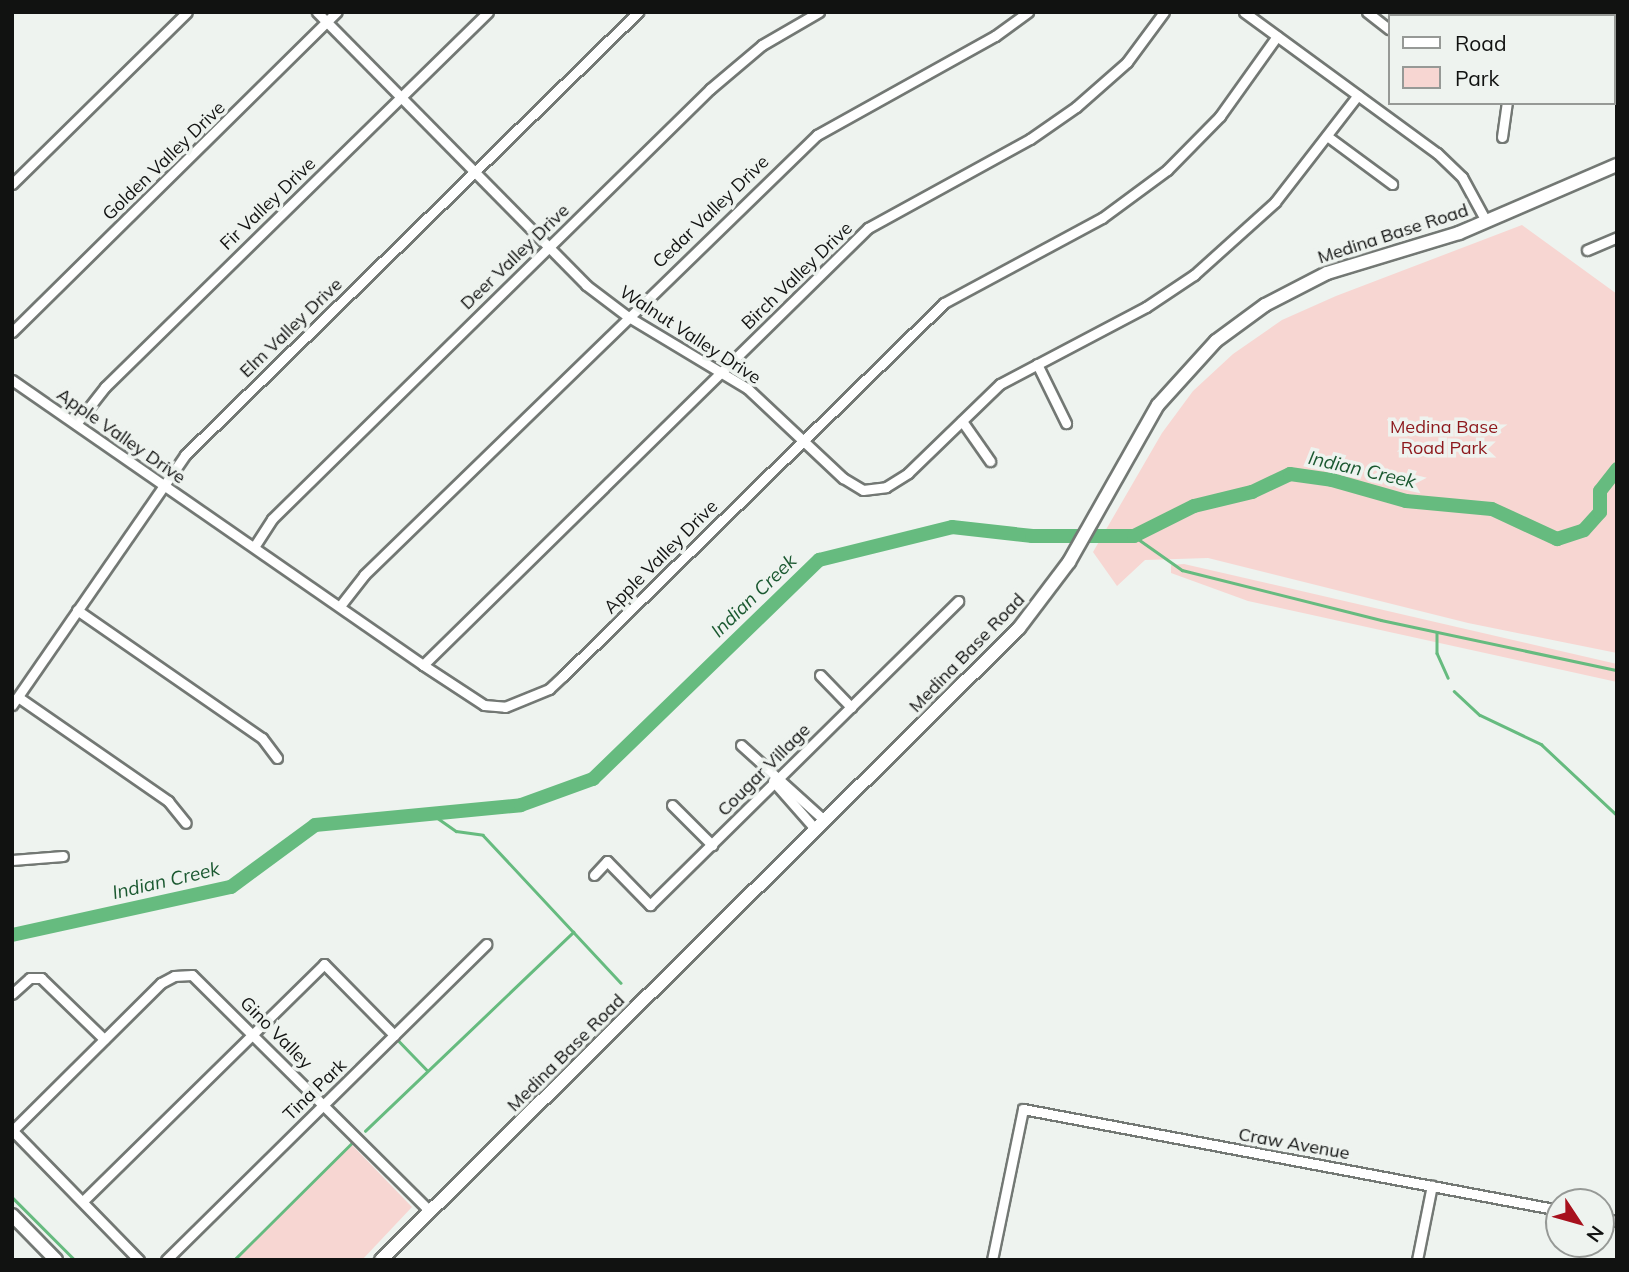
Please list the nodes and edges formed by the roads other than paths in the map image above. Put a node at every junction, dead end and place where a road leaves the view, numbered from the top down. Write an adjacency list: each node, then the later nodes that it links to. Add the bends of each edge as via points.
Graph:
1 (187, 12): 21 (street)
2 (317, 12): 11 (street, Walnut Valley Drive)
3 (337, 12): 11 (street, Golden Valley Drive)
4 (488, 12): 15 (street, Fir Valley Drive)
5 (638, 12): 20 (street, Elm Valley Drive)
6 (819, 12): 25 (street, Deer Valley Drive, via 737,64)
7 (1028, 12): 27 (street, Cedar Valley Drive, via 995,36 817,135)
8 (1164, 12): 30 (street, Birch Valley Drive, via 1127,62 1076,107 1030,139 868,228)
9 (1244, 12): 13 (street)
10 (1367, 12): 12 (street)
11 (327, 22): 15 (street, Walnut Valley Drive); 28 (street, Golden Valley Drive)
12 (1388, 28)
13 (1277, 36): 14 (street); 35 (street, Apple Valley Drive, via 1220,116 1167,170 1101,218 944,303)
14 (1358, 94): 17 (street, Walnut Valley Drive); 23 (street, via 1455,169)
15 (400, 98): 20 (street, Walnut Valley Drive); 34 (street, Fir Valley Drive, via 105,387)
16 (1507, 105): 18 (street)
17 (1327, 136): 22 (street); 29 (street, Walnut Valley Drive, via 1266,211 1194,275 1146,307)
18 (1502, 137)
19 (1617, 165): 23 (street, Medina Base Road)
20 (473, 172): 25 (street, Walnut Valley Drive); 37 (street, Elm Valley Drive, via 207,433)
21 (12, 184)
22 (1392, 184)
23 (1486, 221): 51 (street, Medina Base Road, via 1327,273 1240,321 1192,364 1158,405 1077,549 1019,628)
24 (1617, 237): 26 (street)
25 (547, 248): 27 (street, Walnut Valley Drive); 38 (street, Deer Valley Drive, via 272,519)
26 (1587, 250)
27 (627, 316): 30 (street, Walnut Valley Drive); 40 (street, Cedar Valley Drive, via 364,575)
28 (12, 331)
29 (1037, 363): 32 (street, Walnut Valley Drive, via 1000,384); 33 (street)
30 (723, 371): 35 (street, Walnut Valley Drive); 42 (street, Birch Valley Drive)
31 (12, 380): 34 (street, Apple Valley Drive)
32 (962, 421): 35 (street, Walnut Valley Drive, via 897,482 874,489 853,486); 36 (street)
33 (1066, 423)
34 (76, 424): 37 (street, Apple Valley Drive)
35 (804, 439): 42 (street, Apple Valley Drive, via 549,689 492,708)
36 (990, 461)
37 (164, 484): 38 (street, Apple Valley Drive); 41 (street, Elm Valley Drive)
38 (254, 547): 40 (street, Apple Valley Drive)
39 (958, 601): 45 (street, Cougar Village)
40 (340, 606): 42 (street, Apple Valley Drive)
41 (77, 610): 44 (street, Elm Valley Drive); 47 (street, via 262,738)
42 (423, 665)
43 (820, 675): 45 (street)
44 (15, 701): 50 (street, via 168,801)
45 (851, 707): 48 (street, Cougar Village)
46 (741, 744): 48 (street)
47 (277, 758)
48 (775, 779): 51 (street); 52 (street, Cougar Village)
49 (672, 805): 52 (street)
50 (186, 823)
51 (821, 826): 66 (street, Medina Base Road)
52 (712, 845): 55 (street, Cougar Village, via 650,905 607,861)
53 (63, 856): 54 (street)
54 (12, 860)
55 (594, 875)
56 (486, 944): 59 (street, Tina Park)
57 (12, 994): 60 (street, via 36,977 48,982)
58 (254, 1033): 59 (street, via 324,964); 60 (street, Gino Valley, via 204,982 185,974 160,983); 61 (street, Gino Valley); 64 (street)
59 (394, 1035): 61 (street, Tina Park)
60 (104, 1039): 62 (street)
61 (324, 1103): 66 (street, Gino Valley); 70 (street, Tina Park)
62 (12, 1130): 64 (street)
63 (1432, 1185): 65 (street, Craw Avenue); 72 (street, Craw Avenue, via 1023,1108); 73 (street)
64 (83, 1201): 69 (street)
65 (1545, 1207)
66 (430, 1211): 71 (street, Medina Base Road)
67 (12, 1215): 68 (street)
68 (57, 1260)
69 (139, 1260)
70 (166, 1260)
71 (381, 1260)
72 (992, 1260)
73 (1417, 1260)

